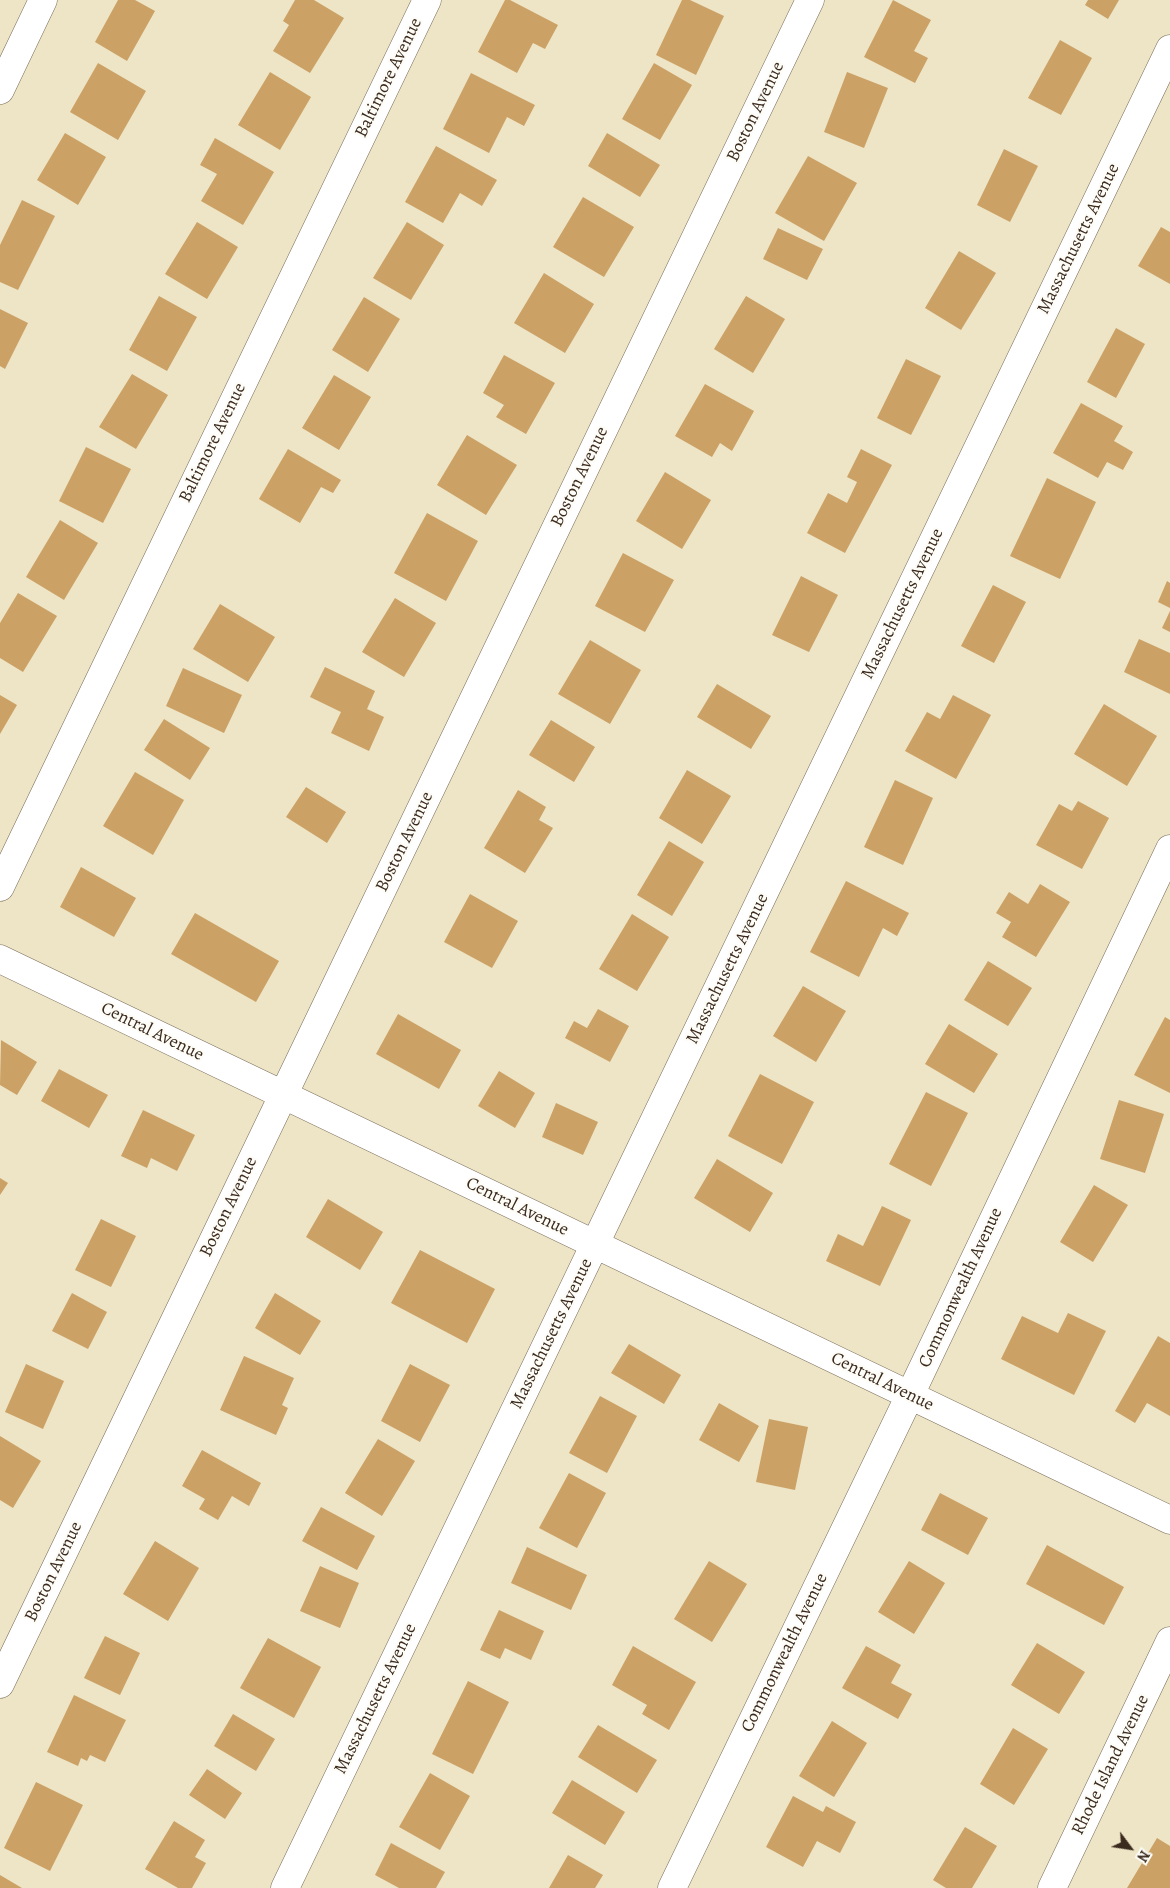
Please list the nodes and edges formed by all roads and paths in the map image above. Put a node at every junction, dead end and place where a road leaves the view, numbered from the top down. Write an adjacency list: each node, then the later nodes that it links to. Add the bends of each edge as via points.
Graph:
1 (43, 0): 5 (street)
2 (427, 0): 7 (street, Baltimore Avenue)
3 (810, 0): 9 (street, Boston Avenue)
4 (1170, 49): 10 (street, Massachusetts Avenue)
5 (0, 90)
6 (1170, 849): 11 (street, Commonwealth Avenue)
7 (0, 887)
8 (0, 958): 9 (street, Central Avenue)
9 (283, 1094): 10 (street, Central Avenue); 14 (street, Boston Avenue)
10 (595, 1244): 11 (street, Central Avenue); 15 (street, Massachusetts Avenue)
11 (910, 1395): 12 (street, Central Avenue); 16 (street, Commonwealth Avenue)
12 (1170, 1520)
13 (1170, 1641): 17 (street, Rhode Island Avenue)
14 (0, 1684)
15 (285, 1888)
16 (672, 1888)
17 (1052, 1888)

